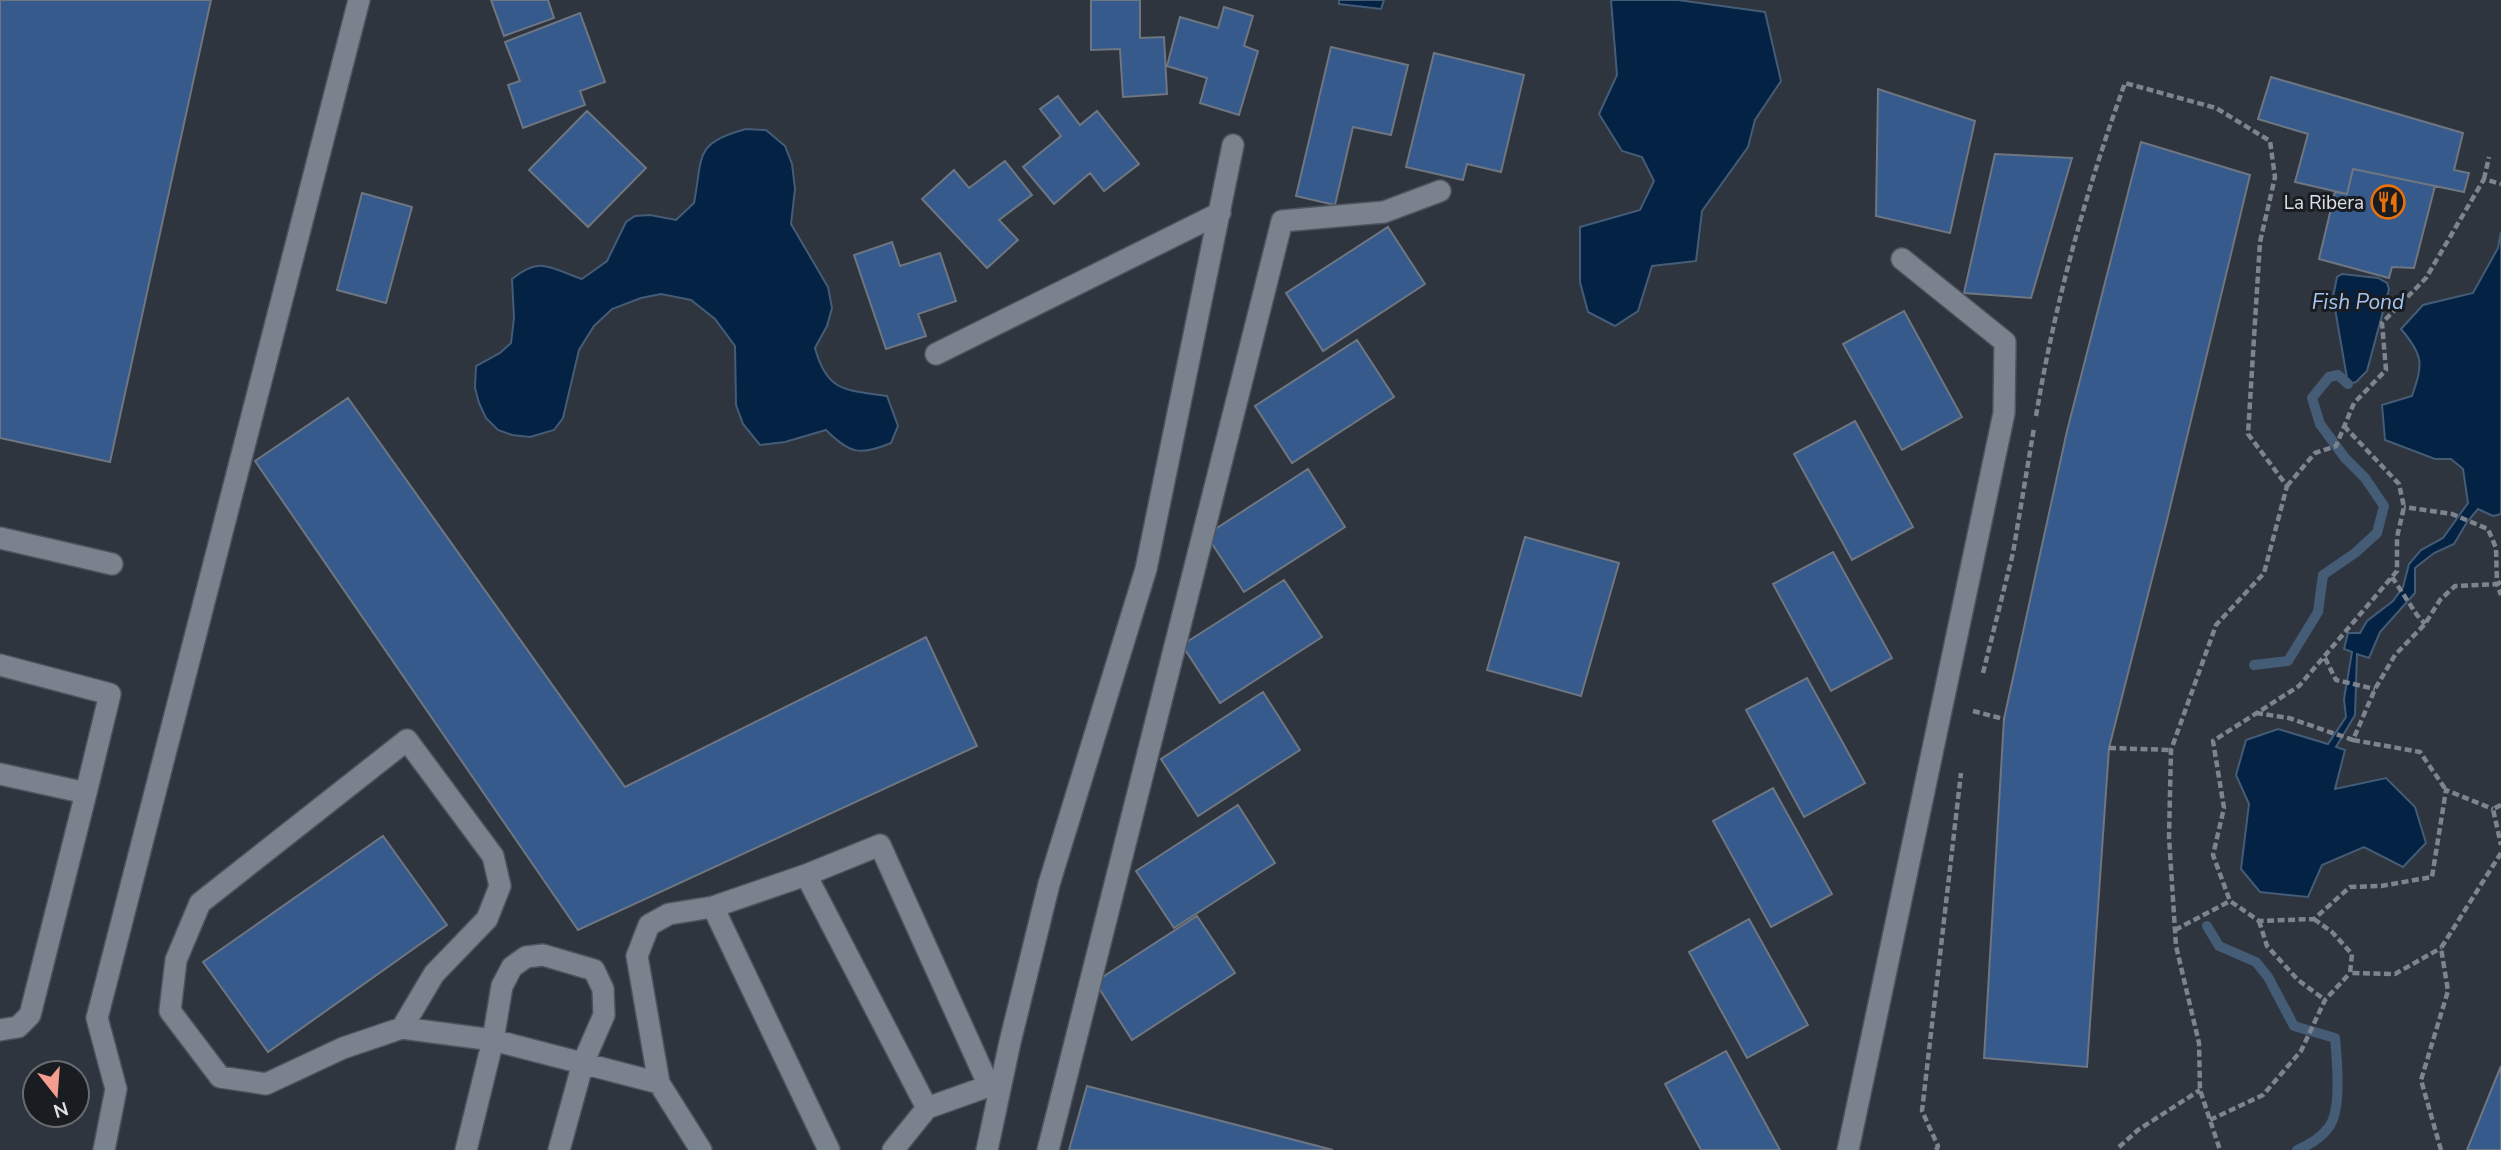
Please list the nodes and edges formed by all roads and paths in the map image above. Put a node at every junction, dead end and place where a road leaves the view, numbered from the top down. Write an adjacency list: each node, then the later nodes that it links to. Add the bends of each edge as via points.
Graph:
1 (359, 0): 56 (lane, via 97,1018 116,1088)
2 (1233, 145): 7 (lane)
3 (2489, 157): 4 (path)
4 (2484, 178): 5 (path); 10 (path, via 2426,278 2382,323 2386,370 2354,404)
5 (2501, 184)
6 (1440, 191): 63 (lane, via 1384,212 1282,221)
7 (1220, 213): 9 (lane); 51 (lane, via 1146,569 1049,884)
8 (1902, 260): 64 (lane, via 2005,342 2004,413)
9 (936, 354)
10 (2344, 426): 11 (path, via 2336,446 2315,453); 12 (path, via 2399,484)
11 (2287, 486): 21 (path, via 2248,434 2260,242 2275,177 2270,141 2216,108 2125,83 2099,155 2046,358 2013,553); 28 (path, via 2264,573 2216,625)
12 (2404, 507): 15 (path, via 2397,537 2397,571); 16 (path, via 2452,514 2488,529 2496,548)
13 (0, 538): 14 (lane)
14 (112, 564)
15 (2392, 577): 18 (path); 19 (path)
16 (2499, 583): 17 (path); 18 (path, via 2455,586)
17 (2501, 596)
18 (2425, 624): 22 (path, via 2395,655)
19 (2325, 658): 22 (path, via 2336,680); 23 (path, via 2299,687)
20 (0, 665): 32 (lane, via 110,694)
21 (1979, 684)
22 (2375, 689): 26 (path)
23 (2255, 713): 26 (path, via 2289,718); 38 (path, via 2213,741 2224,808 2213,855)
24 (2004, 719): 25 (path, via 1973,711)
25 (1970, 722)
26 (2353, 740): 31 (path, via 2420,752)
27 (2109, 748): 28 (path)
28 (2171, 750): 42 (path, via 2169,837)
29 (1961, 770): 65 (path, via 1922,1111)
30 (0, 774): 32 (lane)
31 (2446, 790): 34 (path); 40 (path, via 2432,877 2350,887)
32 (86, 793): 47 (lane, via 30,1015 18,1027)
33 (2501, 805): 34 (path)
34 (2493, 809): 35 (path)
35 (2501, 845)
36 (2501, 853): 43 (path)
37 (806, 875): 39 (lane); 51 (lane, via 880,845); 53 (lane)
38 (2230, 901): 41 (path); 42 (path)
39 (713, 907): 50 (lane, via 669,914 649,925 637,956); 60 (lane)
40 (2314, 919): 41 (path); 44 (path, via 2352,954)
41 (2259, 921): 45 (path, via 2267,946 2298,980)
42 (2175, 930): 52 (path, via 2199,1043)
43 (2441, 947): 44 (path, via 2395,974); 67 (path, via 2448,991 2421,1080)
44 (2350, 972): 45 (path)
45 (2325, 1000): 54 (path, via 2301,1051 2263,1095)
46 (402, 1028): 46 (lane, via 343,1048 266,1084 220,1077 170,1011 176,960 200,903 407,740 493,856 500,886 486,919 434,974); 48 (lane)
47 (0, 1030)
48 (494, 1040): 49 (lane); 49 (lane, via 502,986 512,968 526,957 543,955 594,970 603,989 604,1015); 57 (lane)
49 (583, 1063): 50 (lane); 58 (lane)
50 (659, 1083): 59 (lane)
51 (995, 1084): 53 (lane); 62 (lane)
52 (2200, 1090): 54 (path); 55 (path)
53 (927, 1108): 61 (lane)
54 (2210, 1120): 66 (path)
55 (2119, 1147)
56 (104, 1150)
57 (466, 1150)
58 (559, 1150)
59 (701, 1150)
60 (829, 1150)
61 (893, 1150)
62 (987, 1150)
63 (1048, 1150)
64 (1848, 1150)
65 (1936, 1150)
66 (2220, 1150)
67 (2441, 1150)

